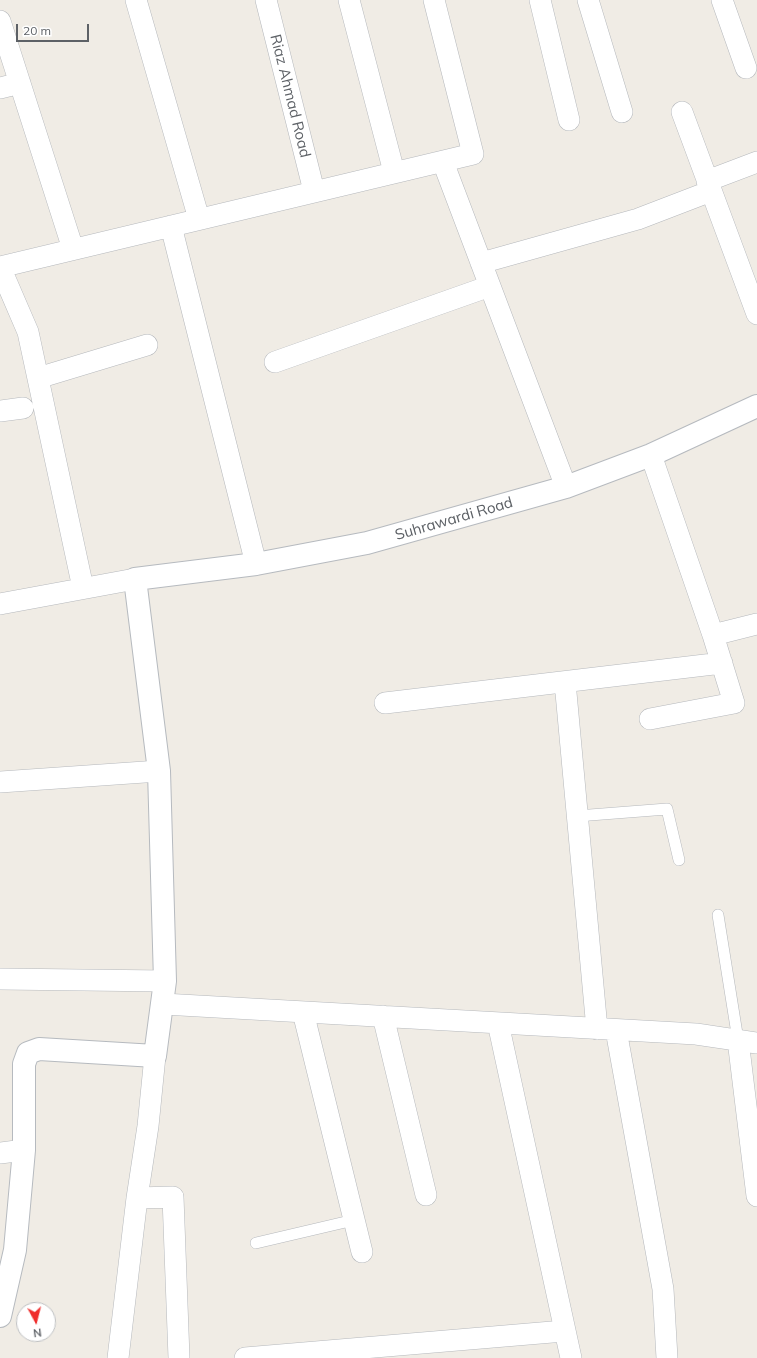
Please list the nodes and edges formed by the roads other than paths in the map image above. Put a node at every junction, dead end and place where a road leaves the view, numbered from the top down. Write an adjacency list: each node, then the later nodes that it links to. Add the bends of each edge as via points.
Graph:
1 (136, 0): 20 (street)
2 (266, 0): 19 (street, Riaz Ahmad Road)
3 (349, 0): 17 (street)
4 (434, 0): 15 (street, via 473,154)
5 (540, 0): 14 (street)
6 (588, 0): 12 (street)
7 (722, 0): 9 (street)
8 (0, 21): 10 (street)
9 (746, 68)
10 (20, 83): 11 (street); 22 (street)
11 (0, 88)
12 (622, 112)
13 (682, 112): 18 (street)
14 (569, 120)
15 (443, 162): 17 (street); 23 (street)
16 (757, 162): 18 (street)
17 (394, 172): 19 (street)
18 (709, 186): 23 (street, via 638,219); 26 (street)
19 (314, 191): 20 (street)
20 (199, 219): 21 (street)
21 (171, 226): 22 (street); 35 (street)
22 (73, 249): 24 (street)
23 (481, 263): 25 (street)
24 (0, 267): 29 (street, via 28,332)
25 (490, 286): 28 (street); 34 (street)
26 (757, 314)
27 (147, 345): 29 (street)
28 (274, 362)
29 (38, 378): 37 (street)
30 (757, 406): 33 (street, Suhrawardi Road)
31 (23, 408): 32 (street)
32 (0, 411)
33 (651, 455): 34 (street, Suhrawardi Road); 40 (street)
34 (566, 487): 35 (street, Suhrawardi Road, via 367,543)
35 (256, 564): 36 (street, Suhrawardi Road)
36 (135, 579): 37 (street); 45 (street)
37 (83, 588): 38 (street)
38 (0, 604)
39 (757, 624): 40 (street)
40 (713, 635): 41 (street)
41 (722, 663): 42 (street); 44 (street, via 734,702)
42 (565, 682): 43 (street); 47 (street)
43 (385, 702)
44 (650, 718)
45 (160, 771): 46 (street); 51 (street)
46 (0, 782)
47 (577, 816): 48 (lane, via 667,809); 56 (street)
48 (679, 860)
49 (718, 915): 57 (lane)
50 (0, 980): 51 (street)
51 (165, 981): 52 (street)
52 (163, 1004): 53 (street); 58 (street)
53 (303, 1012): 54 (street); 64 (street)
54 (383, 1016): 55 (street); 61 (street)
55 (498, 1023): 56 (street); 69 (street)
56 (607, 1029): 57 (street, via 696,1034); 74 (street, via 663,1289)
57 (747, 1042): 62 (street)
58 (155, 1056): 59 (street, via 39,1049 28,1053 24,1064); 63 (street)
59 (24, 1150): 60 (street); 67 (street, via 15,1250)
60 (0, 1153)
61 (426, 1195)
62 (757, 1196)
63 (137, 1198): 70 (street); 71 (street, via 173,1197)
64 (354, 1220): 65 (lane); 66 (street)
65 (256, 1243)
66 (362, 1252)
67 (6, 1260): 68 (street)
68 (0, 1316)
69 (564, 1331): 72 (street); 73 (street)
70 (118, 1358)
71 (179, 1358)
72 (245, 1358)
73 (571, 1358)
74 (667, 1358)

